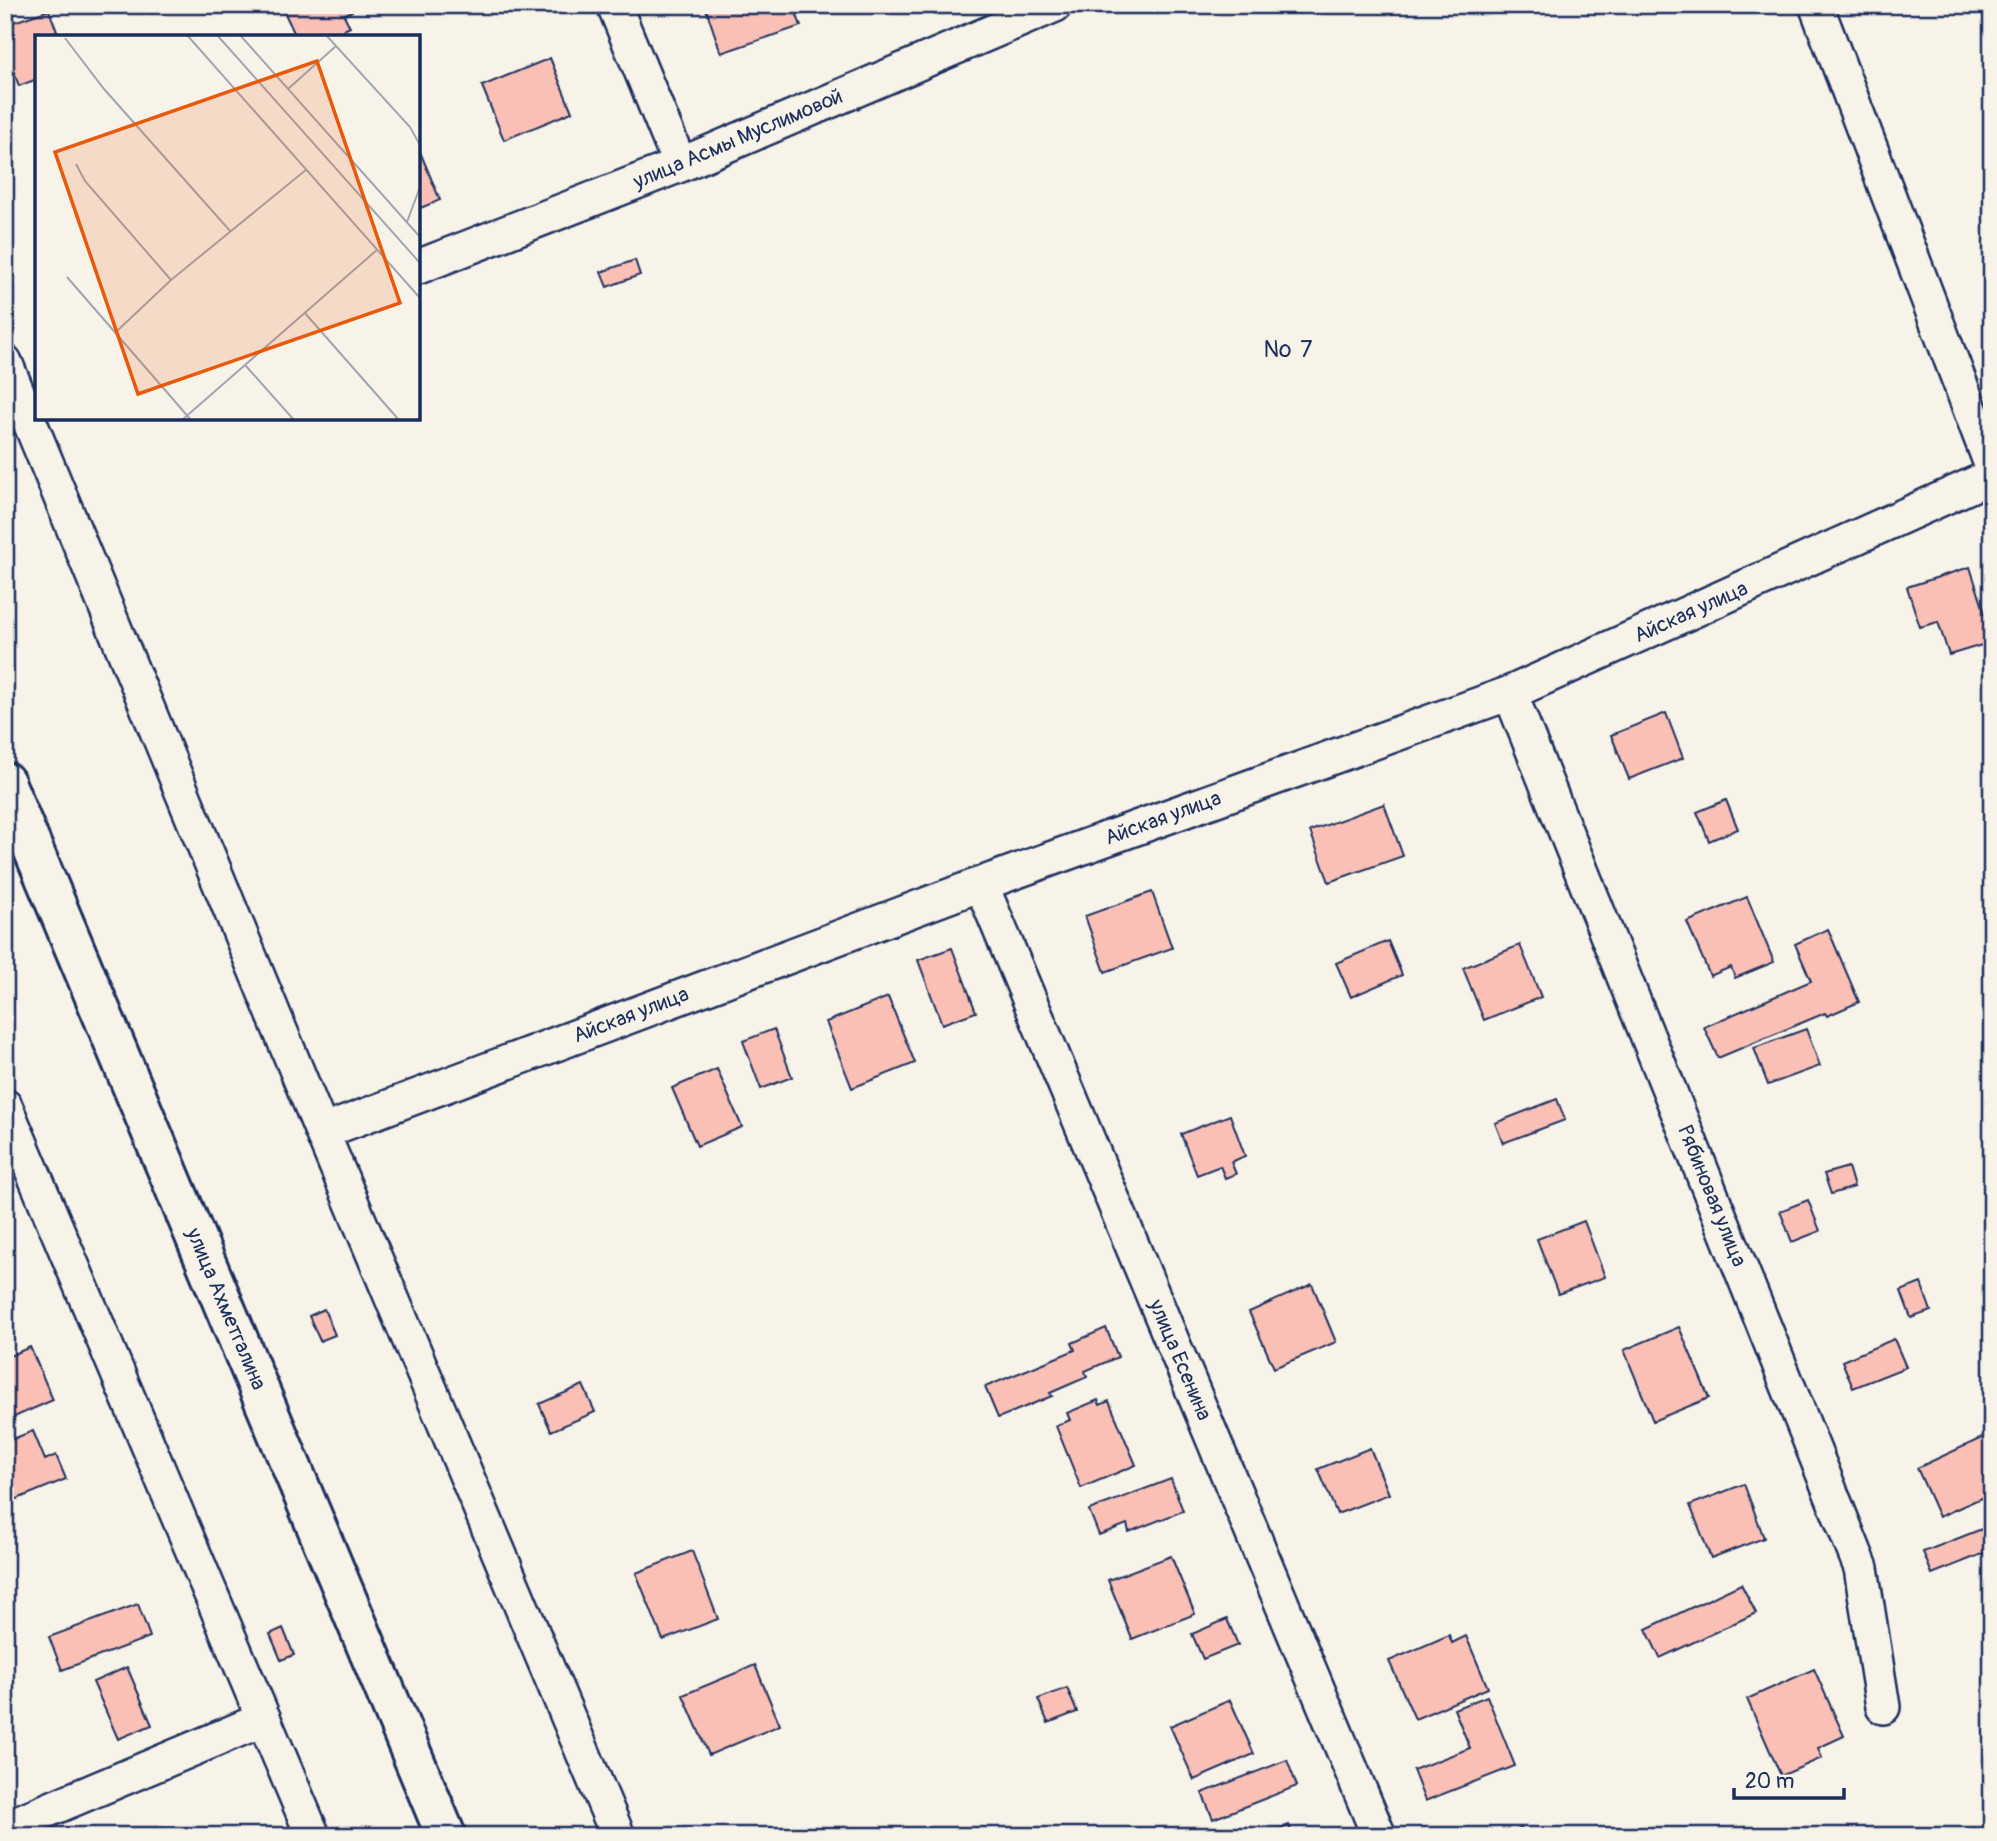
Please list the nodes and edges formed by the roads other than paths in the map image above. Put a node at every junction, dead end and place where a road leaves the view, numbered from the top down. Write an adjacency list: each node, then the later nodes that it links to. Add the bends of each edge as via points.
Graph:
1 (614, 5): 4 (street)
2 (1055, 5): 4 (street, улица Асмы Муслимовой)
3 (1816, 5): 8 (street)
4 (680, 165): 5 (street, улица Асмы Муслимовой)
5 (420, 266)
6 (5, 362): 7 (street)
7 (33, 418): 14 (street)
8 (1992, 467)
9 (1992, 476): 10 (street, Айская улица)
10 (1510, 694): 12 (street, Айская улица); 15 (street, Рябиновая улица, via 1861,1568)
11 (5, 782): 19 (main road, улица Ахметгалина)
12 (981, 884): 14 (street, Айская улица); 21 (street, улица Есенина)
13 (5, 1106): 16 (street)
14 (322, 1132): 20 (street)
15 (1883, 1707)
16 (264, 1719): 17 (street); 18 (street)
17 (5, 1828)
18 (313, 1836)
19 (446, 1836)
20 (618, 1836)
21 (1379, 1836)

